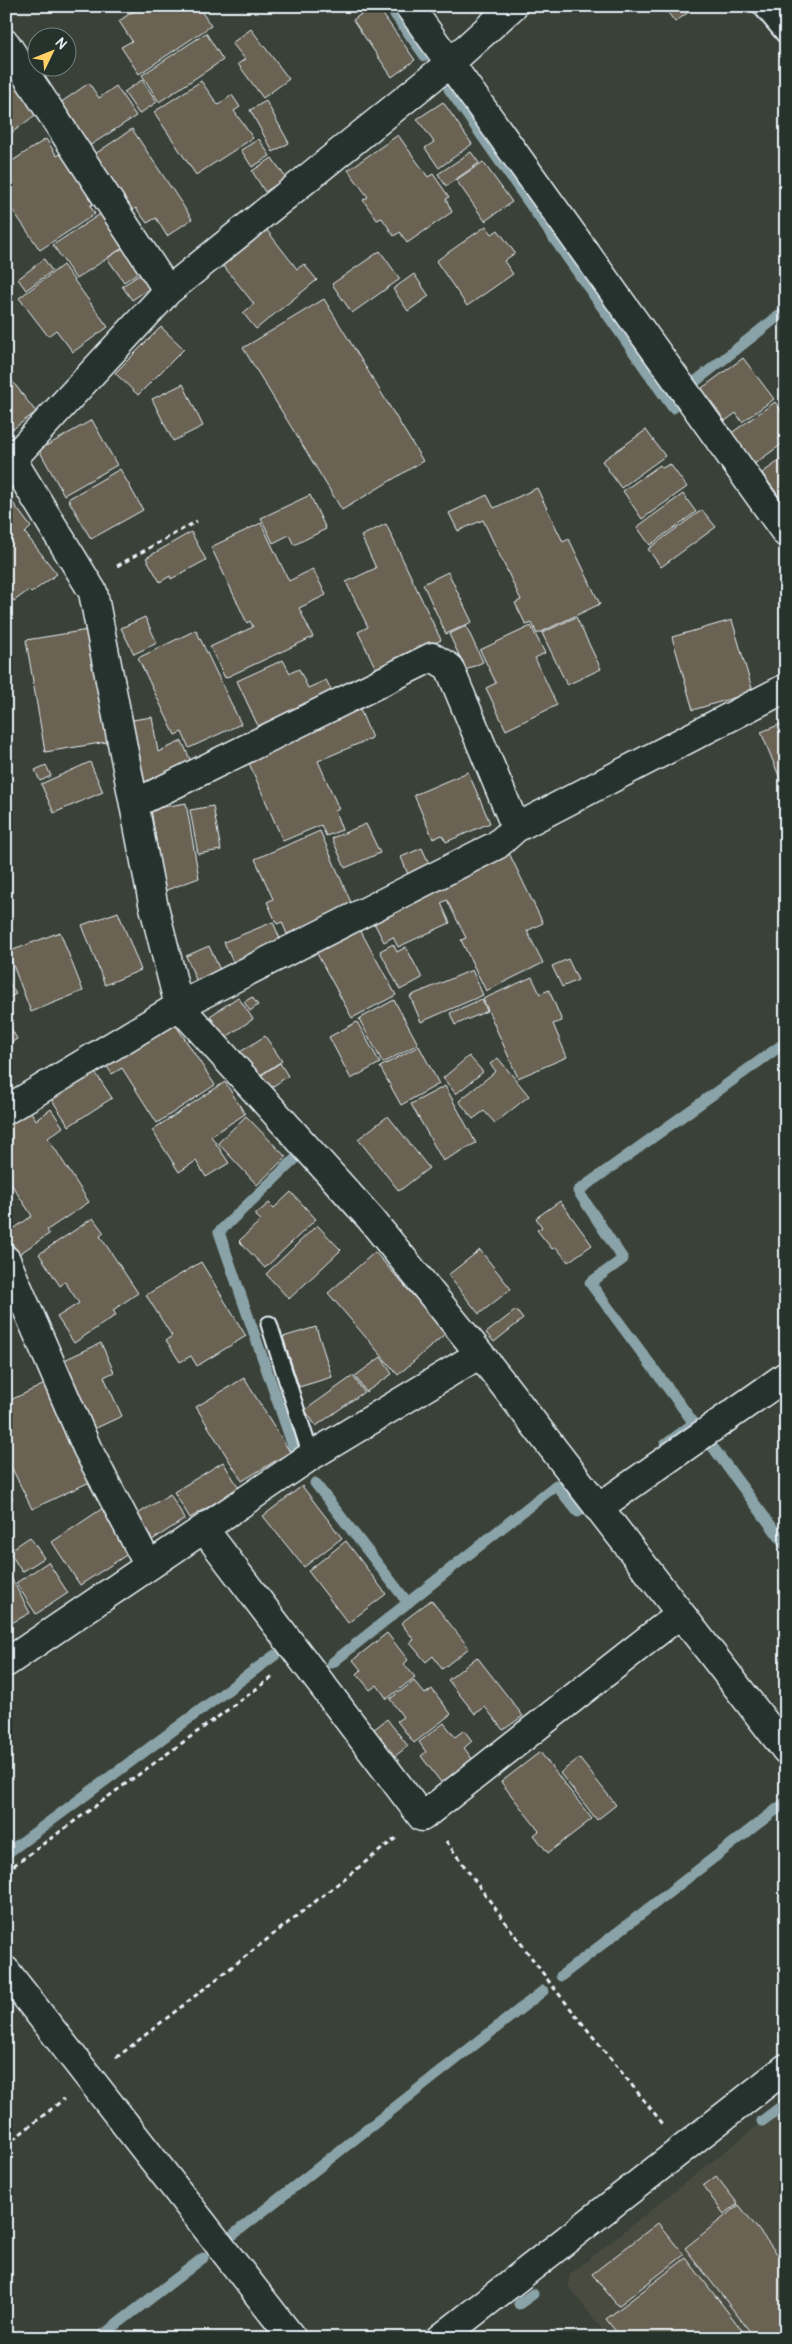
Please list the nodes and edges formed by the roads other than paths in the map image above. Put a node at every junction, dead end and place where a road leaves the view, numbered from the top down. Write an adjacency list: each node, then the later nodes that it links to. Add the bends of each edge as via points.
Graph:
1 (408, 6): 6 (street)
2 (513, 6): 6 (street)
3 (760, 6): 4 (lane)
4 (786, 37)
5 (6, 44): 7 (street)
6 (450, 64): 7 (street); 9 (street)
7 (168, 291): 8 (street)
8 (10, 464): 11 (street, via 93,592)
9 (786, 534)
10 (786, 688): 12 (street)
11 (134, 804): 12 (street, via 432,657 449,667); 13 (street, via 153,903)
12 (516, 828): 13 (street, via 498,845)
13 (179, 1006): 14 (street); 17 (street, via 370,1218)
14 (6, 1110)
15 (6, 1260): 22 (street, via 87,1448)
16 (269, 1324): 19 (lane)
17 (480, 1354): 19 (street); 20 (street)
18 (786, 1376): 20 (street)
19 (311, 1456): 21 (street)
20 (598, 1508): 23 (street)
21 (204, 1529): 22 (street); 23 (street, via 425,1816)
22 (149, 1566): 24 (street)
23 (680, 1614): 25 (street)
24 (6, 1663)
25 (786, 1750)
26 (6, 1971): 28 (street)
27 (786, 2068): 29 (street)
28 (292, 2338)
29 (441, 2338)

